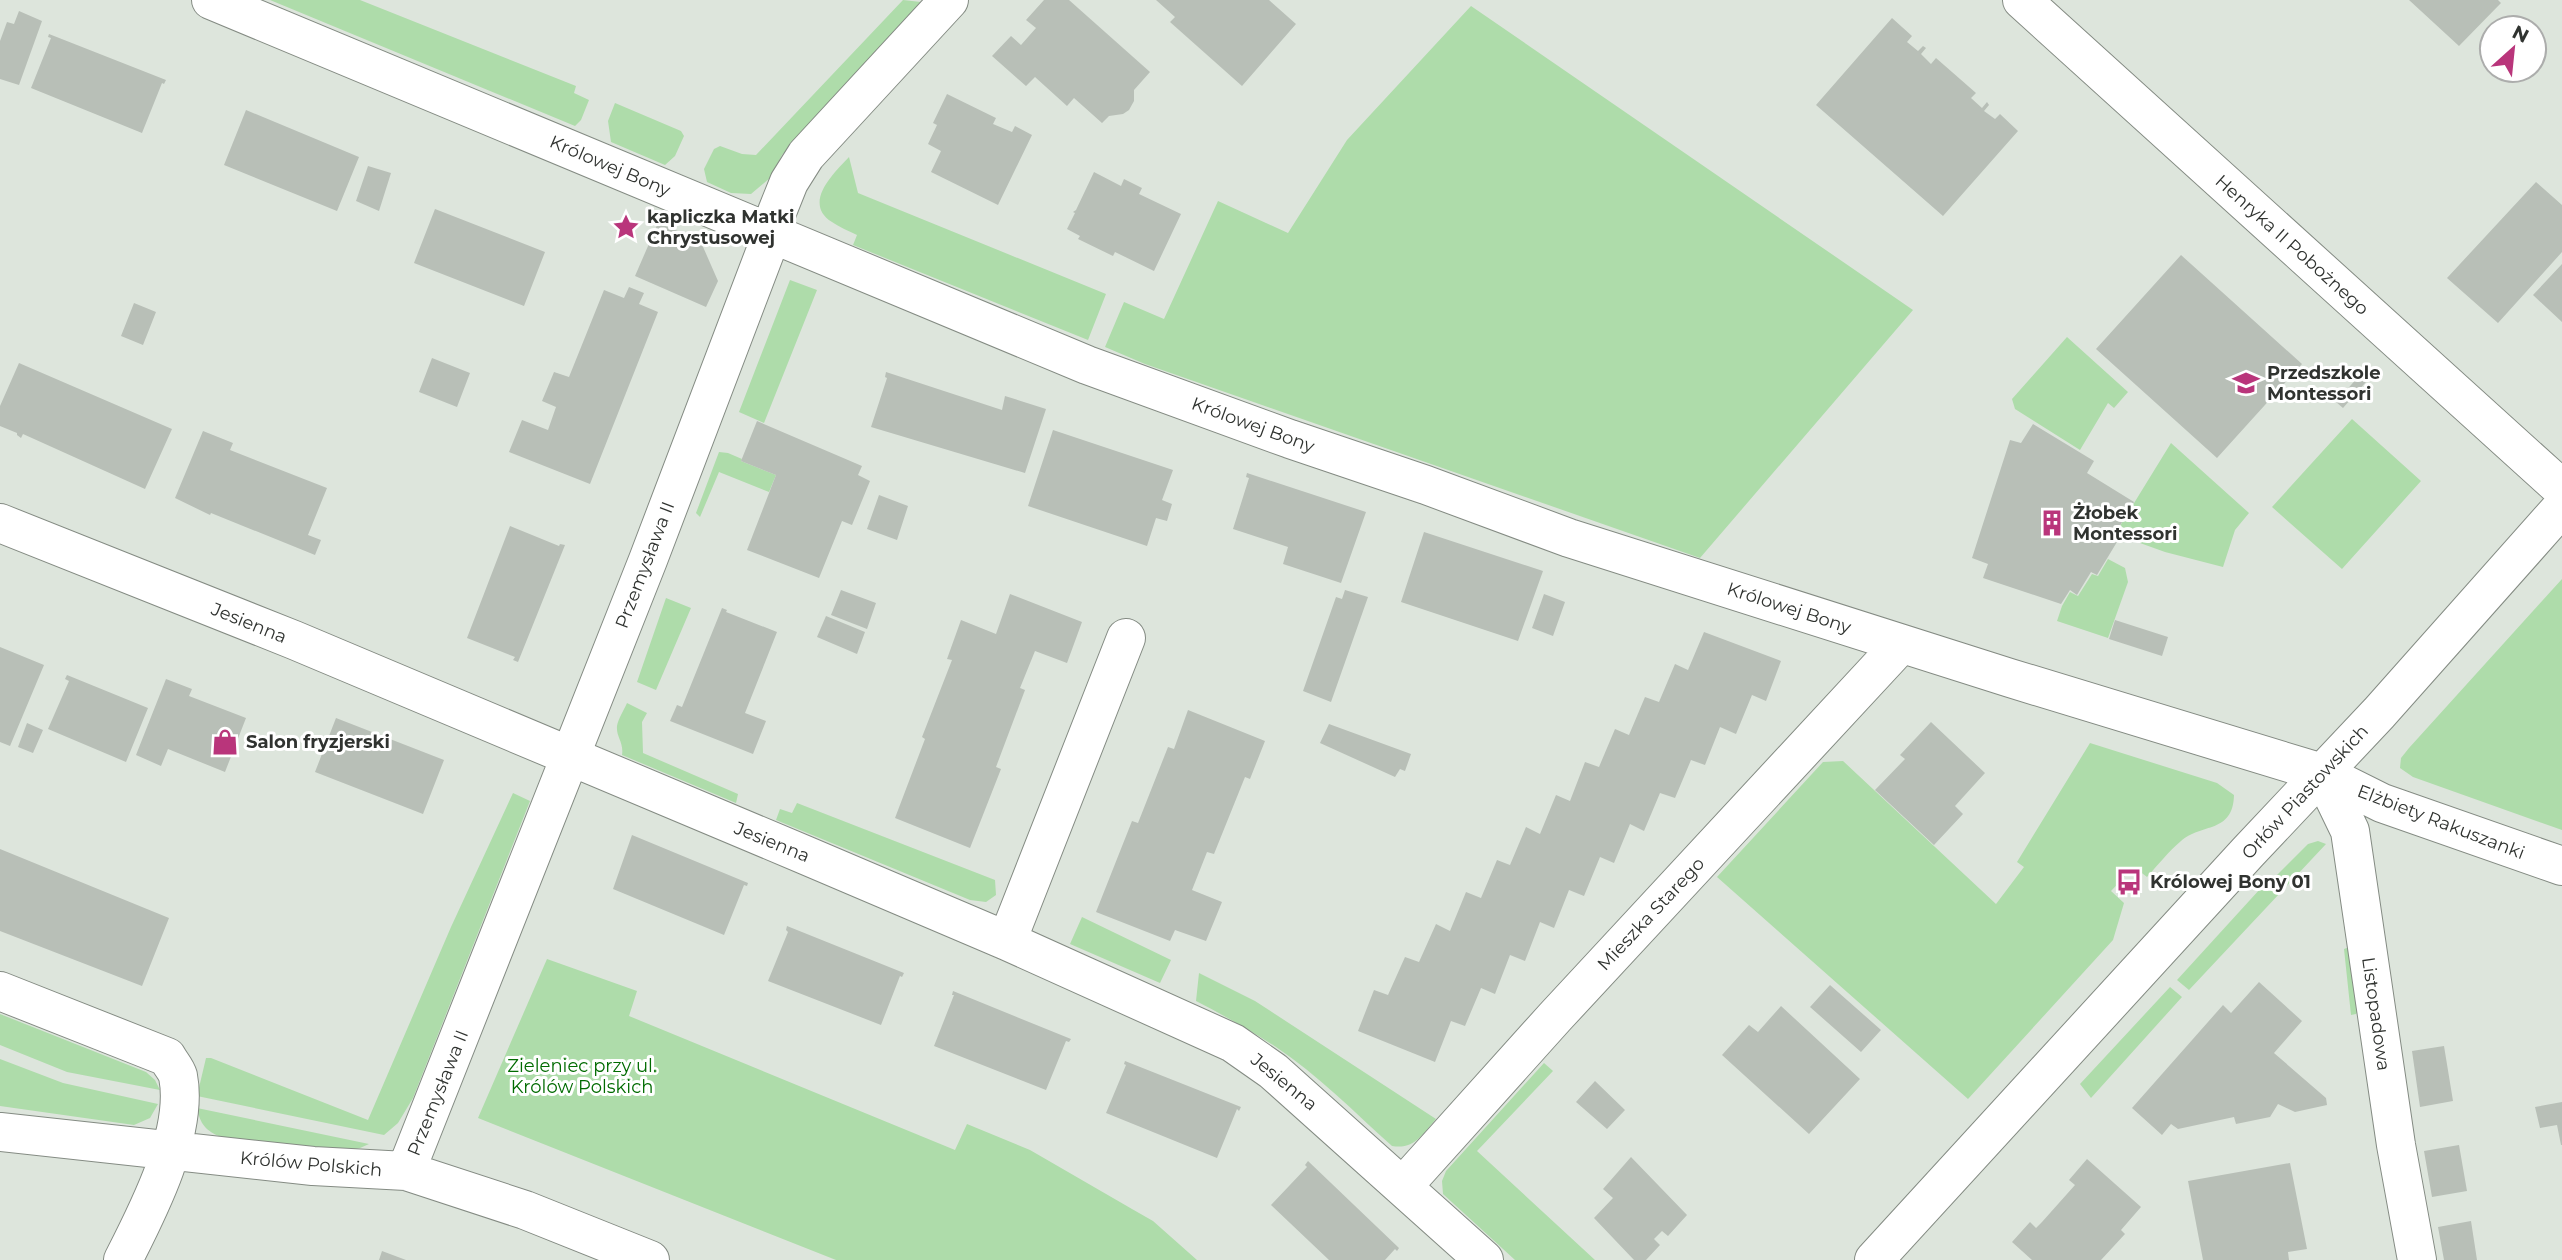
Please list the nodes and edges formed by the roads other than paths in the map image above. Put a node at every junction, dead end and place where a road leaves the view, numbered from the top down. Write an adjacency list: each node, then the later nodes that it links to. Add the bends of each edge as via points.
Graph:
1 (211, 0): 4 (street, Królowej Bony)
2 (949, 0): 4 (street, Przemysława II, via 806,155 776,212)
3 (2022, 0): 5 (street, Henryka II Pobożnego)
4 (772, 234): 9 (street, Królowej Bony, via 1087,365 1290,439 1569,538); 10 (street, Przemysława II)
5 (2562, 489)
6 (2562, 507): 11 (street, Orłów Piastowskich)
7 (0, 523): 10 (street, Jesienna)
8 (1126, 638): 13 (street)
9 (1901, 644): 11 (street, Królowej Bony); 18 (street, Mieszka Starego)
10 (569, 756): 13 (street, Jesienna); 17 (street, Przemysława II)
11 (2322, 773): 12 (street, Elżbiety Rakuszanki, via 2382,803); 22 (street, Orłów Piastowskich); 23 (street, Listopadowa, via 2350,831)
12 (2562, 866)
13 (1007, 941): 18 (street, Jesienna, via 1233,1043 1273,1070)
14 (0, 991): 16 (street, via 167,1058 177,1073 179,1100)
15 (0, 1132): 16 (street, Królów Polskich)
16 (172, 1150): 17 (street, Królów Polskich); 19 (street)
17 (407, 1171): 20 (street, Królów Polskich, via 525,1210)
18 (1403, 1186): 21 (street, Jesienna)
19 (123, 1260)
20 (650, 1260)
21 (1485, 1260)
22 (1874, 1260)
23 (2417, 1260)

